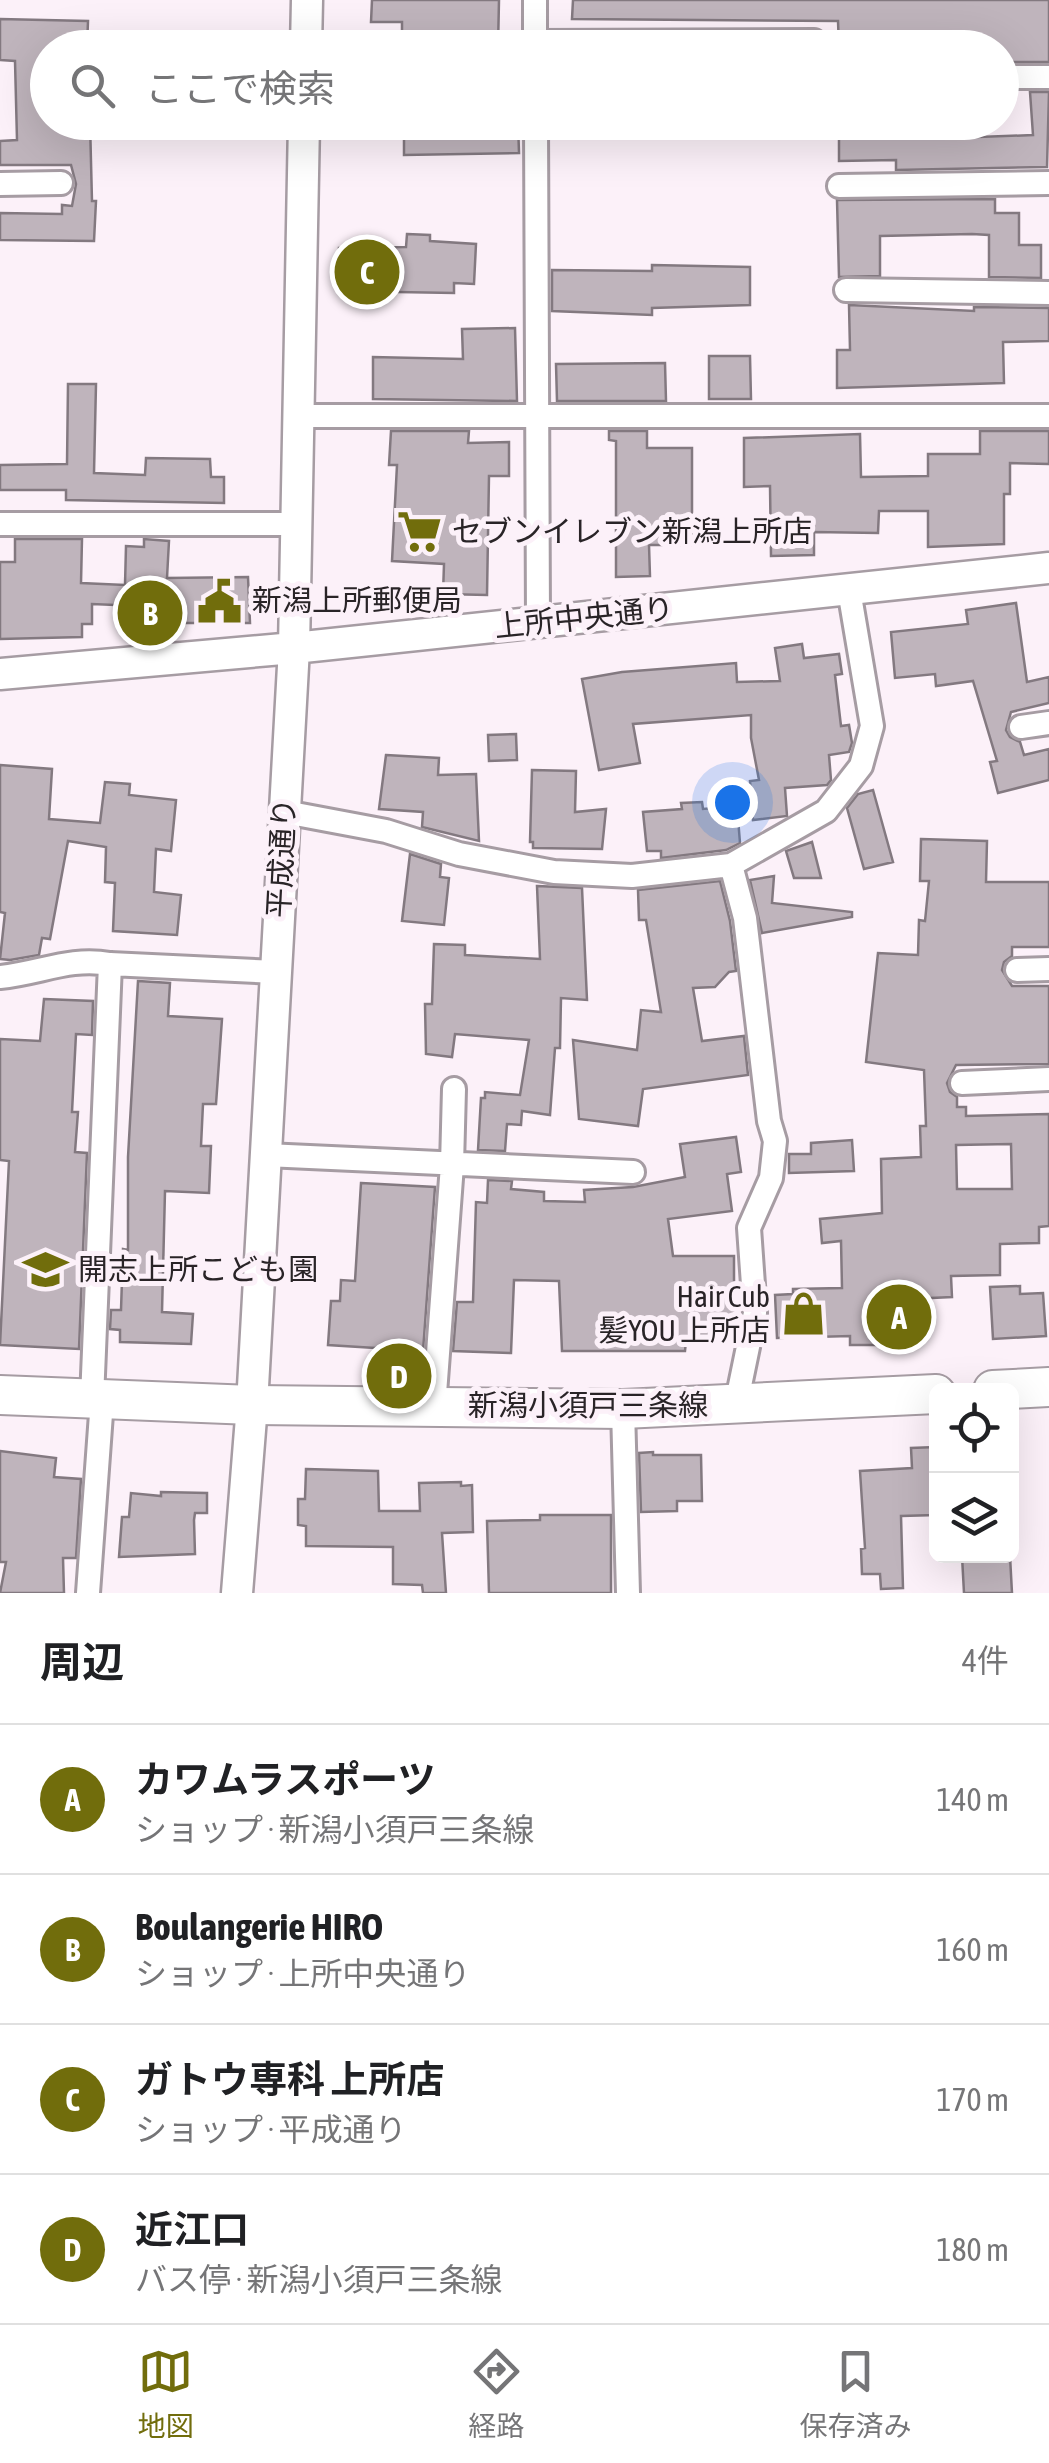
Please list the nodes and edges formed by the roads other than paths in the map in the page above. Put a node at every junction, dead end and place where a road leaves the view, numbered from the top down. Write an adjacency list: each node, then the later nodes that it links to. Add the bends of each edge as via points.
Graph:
1 (306, 0): 3 (street)
2 (535, 0): 4 (street)
3 (306, 30)
4 (535, 30)
5 (1019, 77): 6 (street)
6 (1049, 77)
7 (304, 140): 15 (street, 平成通り)
8 (536, 140): 17 (street)
9 (61, 183): 11 (street)
10 (1049, 183): 12 (street)
11 (0, 184)
12 (839, 186)
13 (846, 290): 14 (street)
14 (1049, 293)
15 (298, 416): 17 (street); 19 (street, 平成通り)
16 (1049, 416): 17 (street)
17 (537, 417): 22 (street)
18 (0, 524): 19 (street)
19 (296, 524): 23 (street, 平成通り)
20 (1049, 568): 21 (street, 上所中央通り)
21 (850, 590): 22 (street, 上所中央通り); 28 (street, via 872,726 861,766 826,811)
22 (538, 622): 23 (street, 上所中央通り)
23 (294, 648): 24 (street, 上所中央通り); 27 (street, 平成通り)
24 (0, 674)
25 (1049, 723): 26 (street)
26 (1021, 727)
27 (284, 812): 28 (street, via 554,872 632,876); 32 (street, 平成通り)
28 (731, 865): 46 (street, via 745,918 776,1140 772,1178 749,1228 755,1313)
29 (110, 964): 32 (street); 33 (street, via 85,960); 44 (street)
30 (1049, 968): 31 (street)
31 (1017, 970)
32 (277, 972): 37 (street, 平成通り)
33 (0, 977)
34 (1049, 1079): 35 (street)
35 (962, 1083)
36 (454, 1089): 38 (street)
37 (266, 1154): 38 (street); 45 (street, 平成通り)
38 (452, 1165): 39 (street); 47 (street)
39 (633, 1172)
40 (1049, 1387): 41 (main road)
41 (1019, 1389)
42 (0, 1394): 44 (main road, 新潟小須戸三条線)
43 (929, 1394): 46 (main road, 新潟小須戸三条線)
44 (97, 1399): 45 (main road, 新潟小須戸三条線); 49 (street)
45 (252, 1405): 47 (main road, 新潟小須戸三条線); 50 (street, 平成通り)
46 (736, 1405): 48 (main road, 新潟小須戸三条線)
47 (434, 1407): 48 (main road, 新潟小須戸三条線)
48 (623, 1409): 51 (street)
49 (88, 1593)
50 (237, 1593)
51 (628, 1593)

